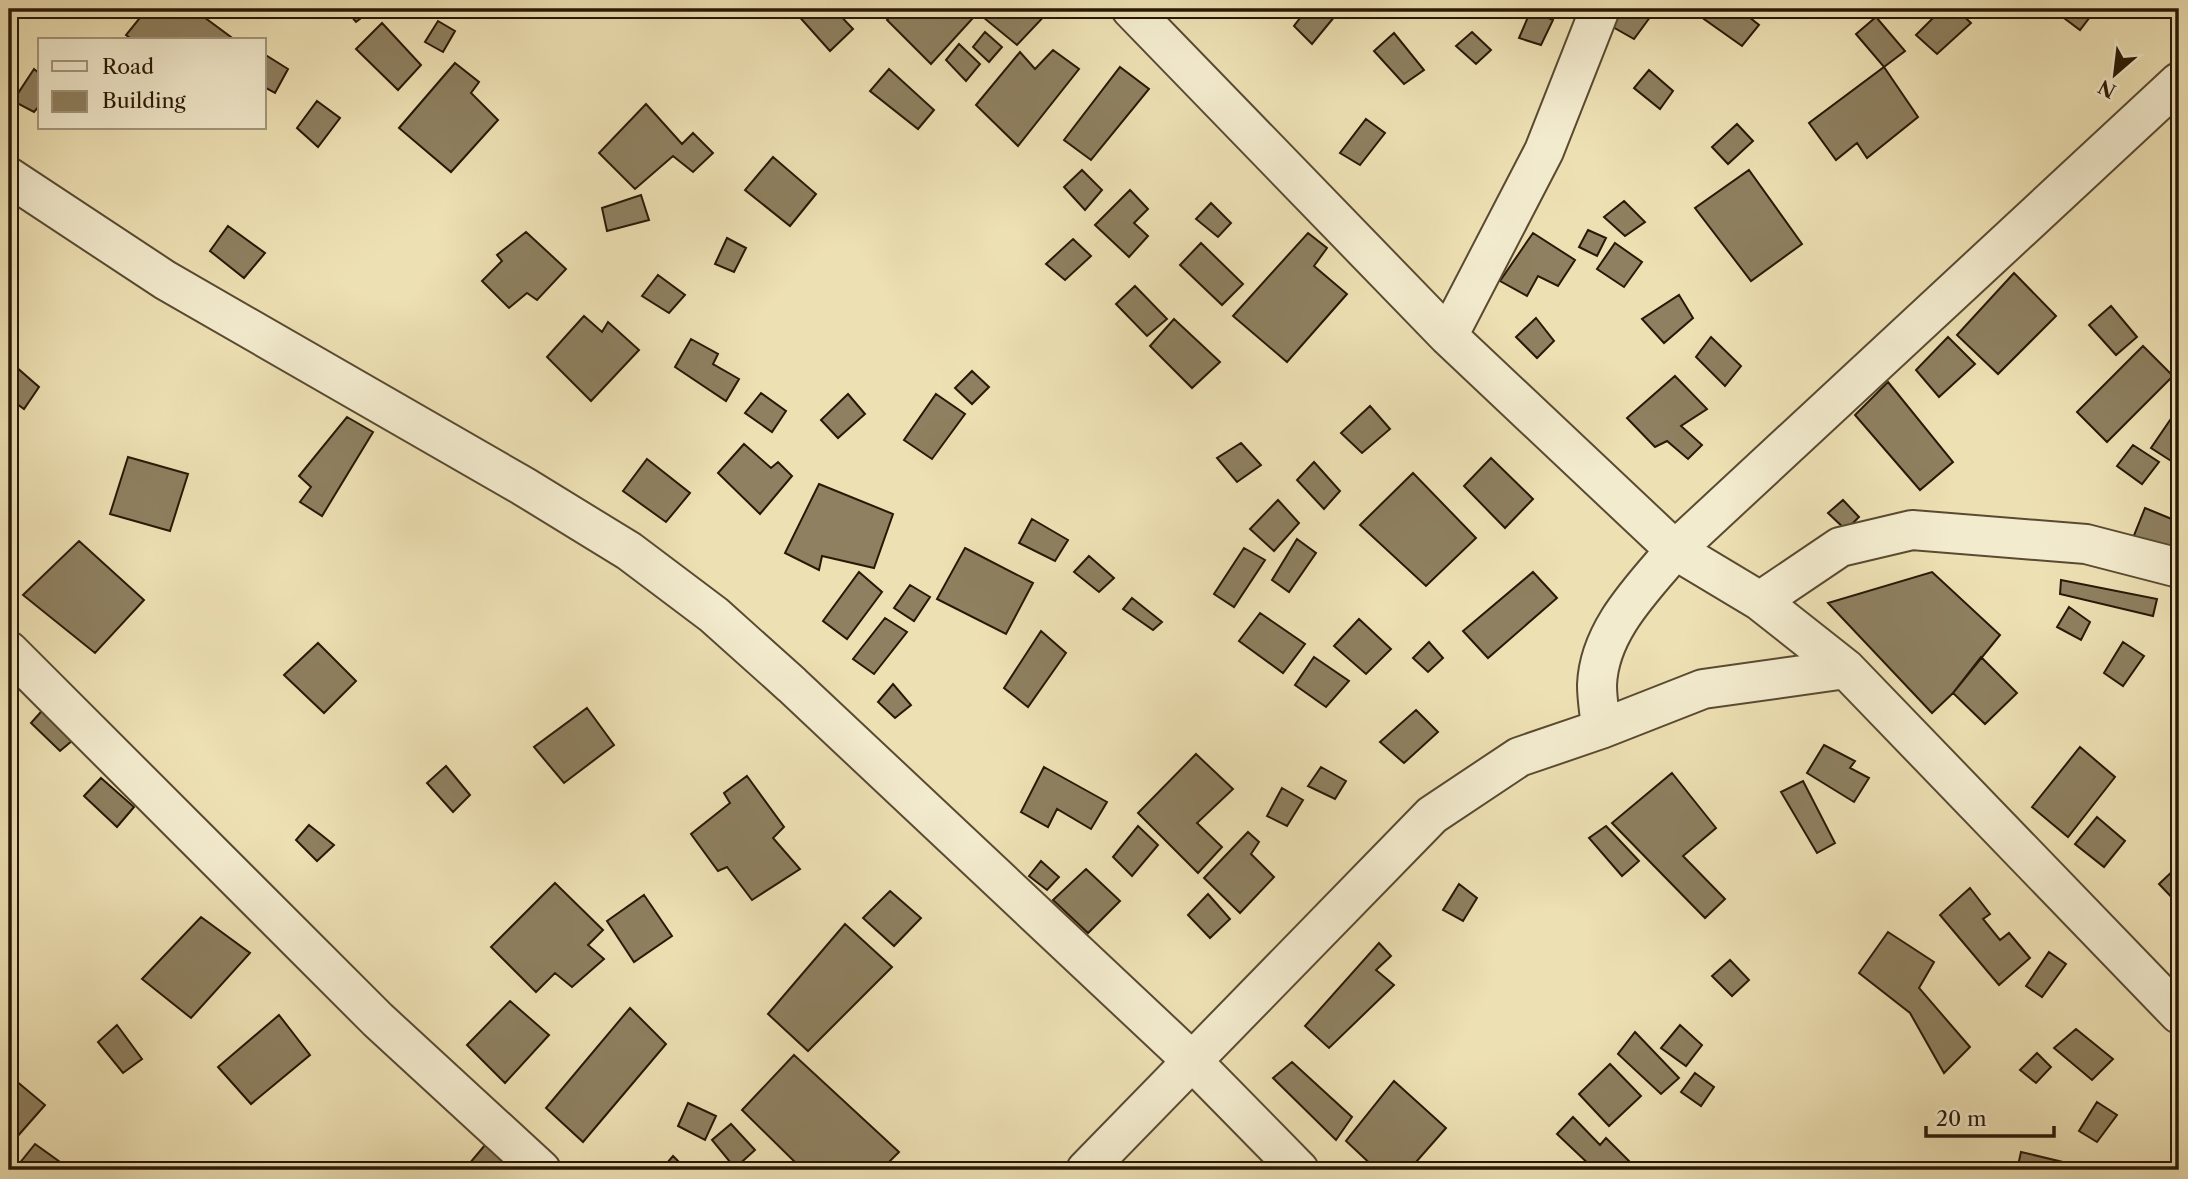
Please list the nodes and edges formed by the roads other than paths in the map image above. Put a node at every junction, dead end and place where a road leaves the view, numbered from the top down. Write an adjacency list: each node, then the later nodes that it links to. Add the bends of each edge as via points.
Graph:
1 (1132, 9): 5 (street)
2 (1600, 9): 5 (street, via 1544,151)
3 (2179, 82): 6 (street)
4 (9, 177): 13 (street, via 165,280 629,551 714,615 792,684)
5 (1448, 336): 6 (street)
6 (1675, 551): 8 (street); 11 (street, via 1613,630 1597,685)
7 (2179, 568): 8 (street, via 2086,544 1912,530 1840,547)
8 (1760, 601): 10 (street)
9 (9, 651): 14 (street, via 378,1020)
10 (1846, 668): 11 (street, via 1703,689); 12 (street)
11 (1601, 729): 13 (street, via 1519,757 1432,815)
12 (2179, 1014)
13 (1192, 1061): 15 (street); 16 (street)
14 (541, 1170)
15 (1086, 1170)
16 (1299, 1170)

